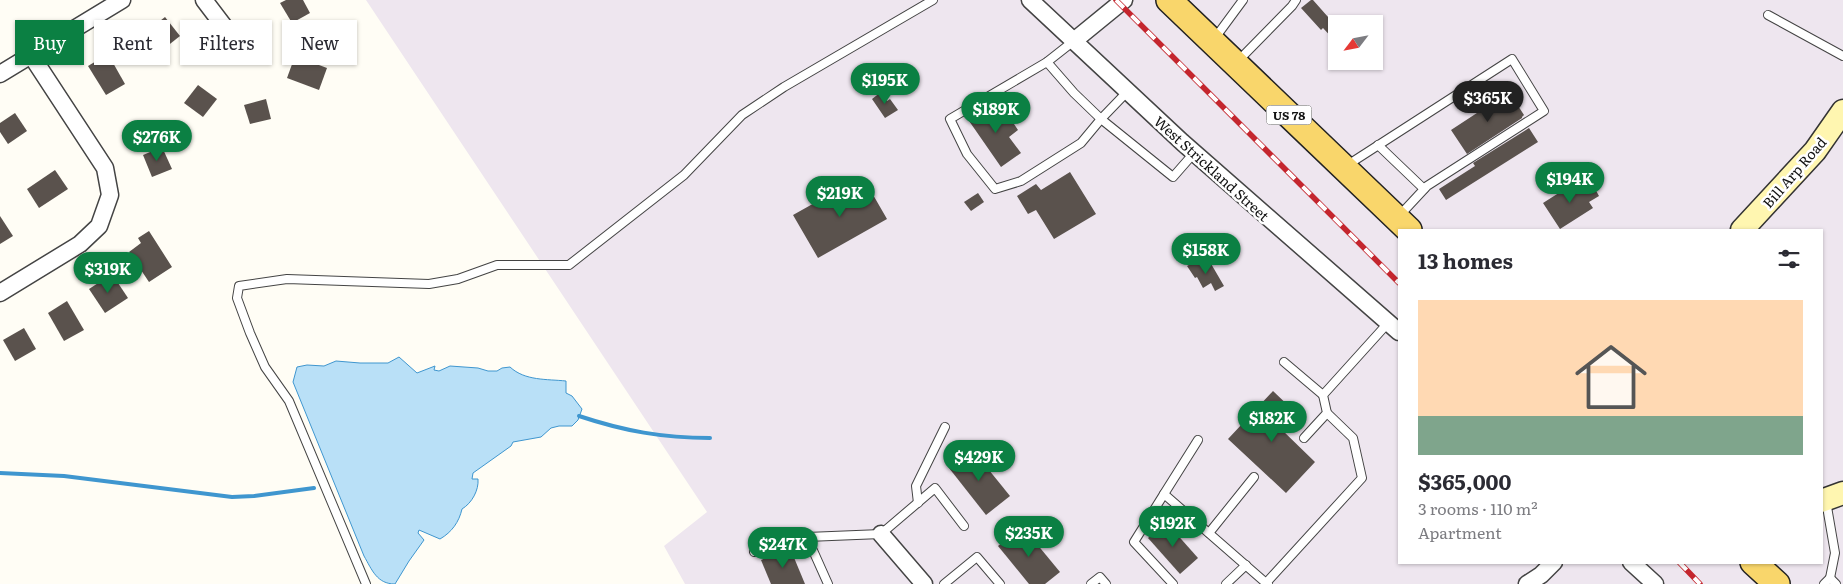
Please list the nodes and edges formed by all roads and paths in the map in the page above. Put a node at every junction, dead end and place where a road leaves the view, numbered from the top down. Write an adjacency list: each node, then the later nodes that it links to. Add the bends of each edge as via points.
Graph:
1 (122, 0): 11 (street)
2 (204, 0): 10 (street)
3 (933, 0): 54 (lane, via 742,115 684,175 569,265 497,264 458,279 429,284 287,279 239,286 237,298 250,334 265,367 289,402)
4 (1030, 0): 12 (street, West Strickland Street)
5 (1124, 0): 12 (street)
6 (1169, 0): 13 (main road, US 78)
7 (1243, 0): 13 (lane)
8 (1296, 0): 16 (lane)
9 (1768, 15): 14 (lane)
10 (220, 20)
11 (84, 23)
12 (1075, 40): 15 (lane); 20 (street, West Strickland Street)
13 (1212, 42): 16 (main road, US 78)
14 (1843, 56)
15 (1047, 62): 22 (lane); 22 (lane, via 950,119 967,154 995,188 1021,182 1081,143)
16 (1235, 64): 25 (main road, US 78)
17 (15, 65): 19 (street)
18 (38, 65): 29 (street, via 105,168 110,195 99,226 80,244)
19 (0, 74)
20 (1127, 92): 22 (lane); 24 (street, West Strickland Street)
21 (1843, 111): 28 (main road, Bill Arp Road, via 1814,152)
22 (1101, 119): 24 (lane, via 1173,177)
23 (1378, 145): 25 (lane); 26 (lane); 26 (lane, via 1512,59 1544,111)
24 (1194, 153): 30 (street, West Strickland Street)
25 (1343, 167): 27 (main road, US 78)
26 (1424, 189): 27 (lane)
27 (1403, 224)
28 (1743, 229)
29 (0, 293)
30 (1393, 328): 32 (lane)
31 (1284, 362): 32 (lane)
32 (1323, 395): 33 (lane)
33 (1327, 413): 35 (lane); 53 (lane, via 1353,438 1362,478)
34 (945, 427): 40 (lane, via 916,486)
35 (1304, 438)
36 (1198, 440): 38 (lane)
37 (1254, 477): 42 (lane)
38 (1164, 494): 42 (lane); 61 (lane, via 1134,542)
39 (1830, 498): 47 (lane)
40 (918, 503): 41 (lane, via 935,488); 43 (lane)
41 (964, 526)
42 (1209, 533): 51 (lane)
43 (881, 534): 44 (lane); 56 (street)
44 (807, 537): 46 (lane); 55 (lane)
45 (1843, 549): 47 (lane)
46 (754, 552)
47 (1835, 553): 52 (lane)
48 (1552, 564): 63 (street)
49 (1633, 564): 64 (street)
50 (1755, 564): 65 (main road)
51 (1246, 565): 53 (lane); 62 (lane)
52 (1827, 581): 66 (lane)
53 (1267, 583)
54 (366, 584)
55 (828, 584)
56 (924, 584)
57 (944, 584): 58 (lane, via 977,558)
58 (1000, 584)
59 (1091, 584): 60 (lane, via 1100,577)
60 (1106, 584)
61 (1173, 584)
62 (1226, 584)
63 (1528, 584)
64 (1655, 584)
65 (1777, 584)
66 (1836, 584)

